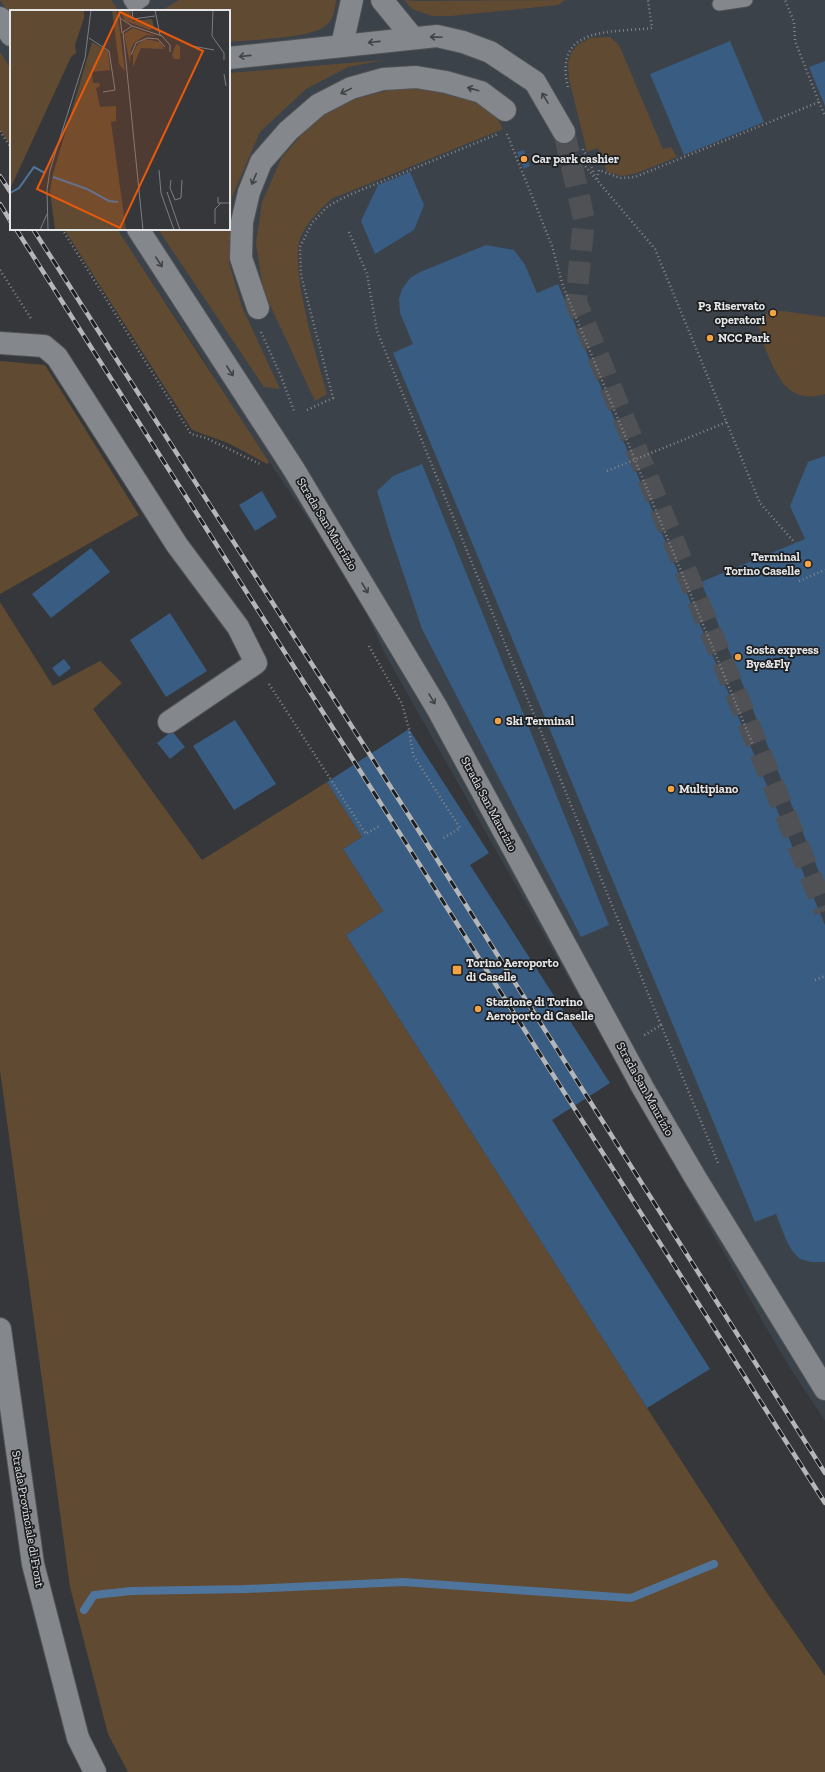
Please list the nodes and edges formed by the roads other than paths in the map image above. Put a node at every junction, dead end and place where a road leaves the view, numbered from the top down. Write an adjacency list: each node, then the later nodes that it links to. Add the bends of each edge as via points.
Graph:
1 (130, 0): 2 (lane, via 134,6)
2 (143, 0)
3 (352, 0): 8 (street)
4 (382, 0): 7 (street)
5 (746, 0): 6 (lane)
6 (719, 4)
7 (413, 38): 8 (street, one-way to 8); 11 (street, one-way to 7, via 535,82 490,52 437,36)
8 (342, 45): 9 (street, one-way to 9)
9 (230, 58)
10 (505, 110): 13 (street, one-way to 13, via 481,92 416,77 383,79 351,88 318,105 288,132 261,162 248,192 242,222 241,258)
11 (567, 140)
12 (139, 230): 17 (street, Strada San Maurizio, one-way to 17, via 293,468 437,708 622,1050 695,1177)
13 (258, 308)
14 (0, 343): 15 (street, via 44,346 57,357 177,545 238,627 256,664)
15 (169, 722)
16 (0, 1329): 18 (street, Strada Provinciale di Front, via 33,1564 78,1738)
17 (825, 1389)
18 (95, 1772)

